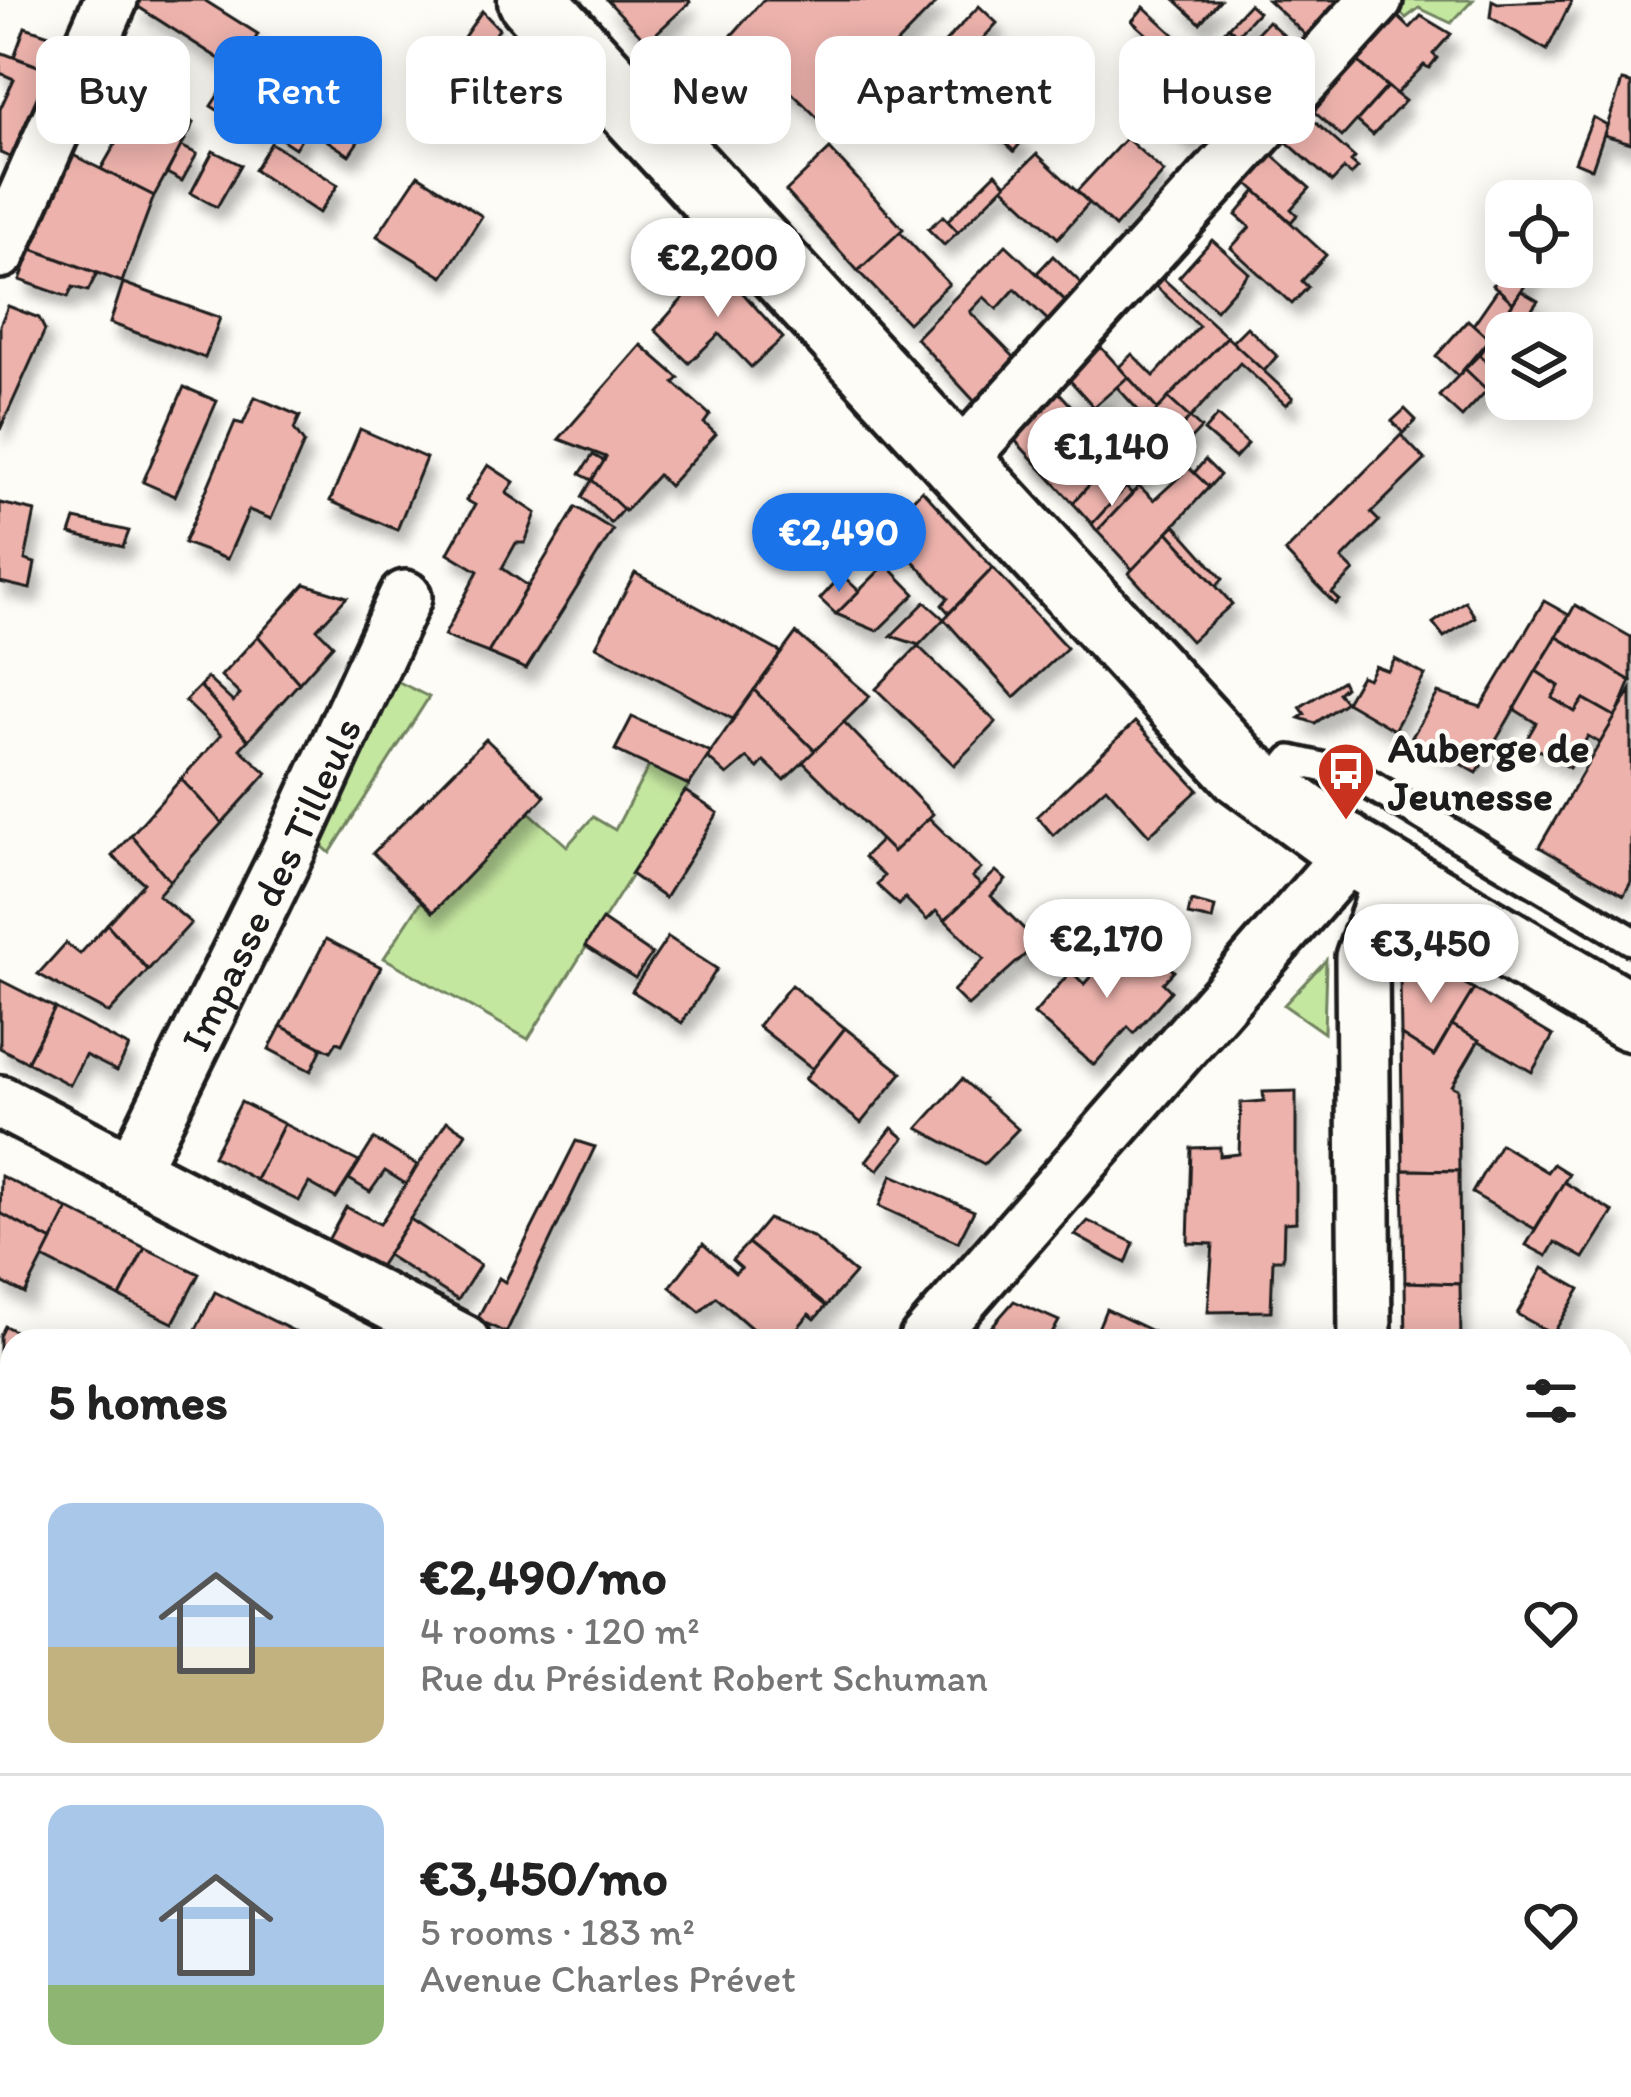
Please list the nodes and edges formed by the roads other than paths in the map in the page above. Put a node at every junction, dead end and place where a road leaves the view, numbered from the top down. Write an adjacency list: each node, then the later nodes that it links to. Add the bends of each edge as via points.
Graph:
1 (111, 0): 4 (street)
2 (532, 0): 5 (main road)
3 (1376, 0): 5 (street)
4 (0, 252)
5 (956, 464): 7 (main road)
6 (405, 597): 12 (street, Impasse des Tilleuls)
7 (1265, 792): 8 (main road); 9 (lane, via 1291,760 1352,774)
8 (1372, 864): 10 (main road); 14 (street); 15 (street, via 1361,957)
9 (1631, 940)
10 (1631, 1017)
11 (0, 1102): 12 (street)
12 (132, 1170): 13 (street)
13 (440, 1329)
14 (936, 1329)
15 (1365, 1329)

